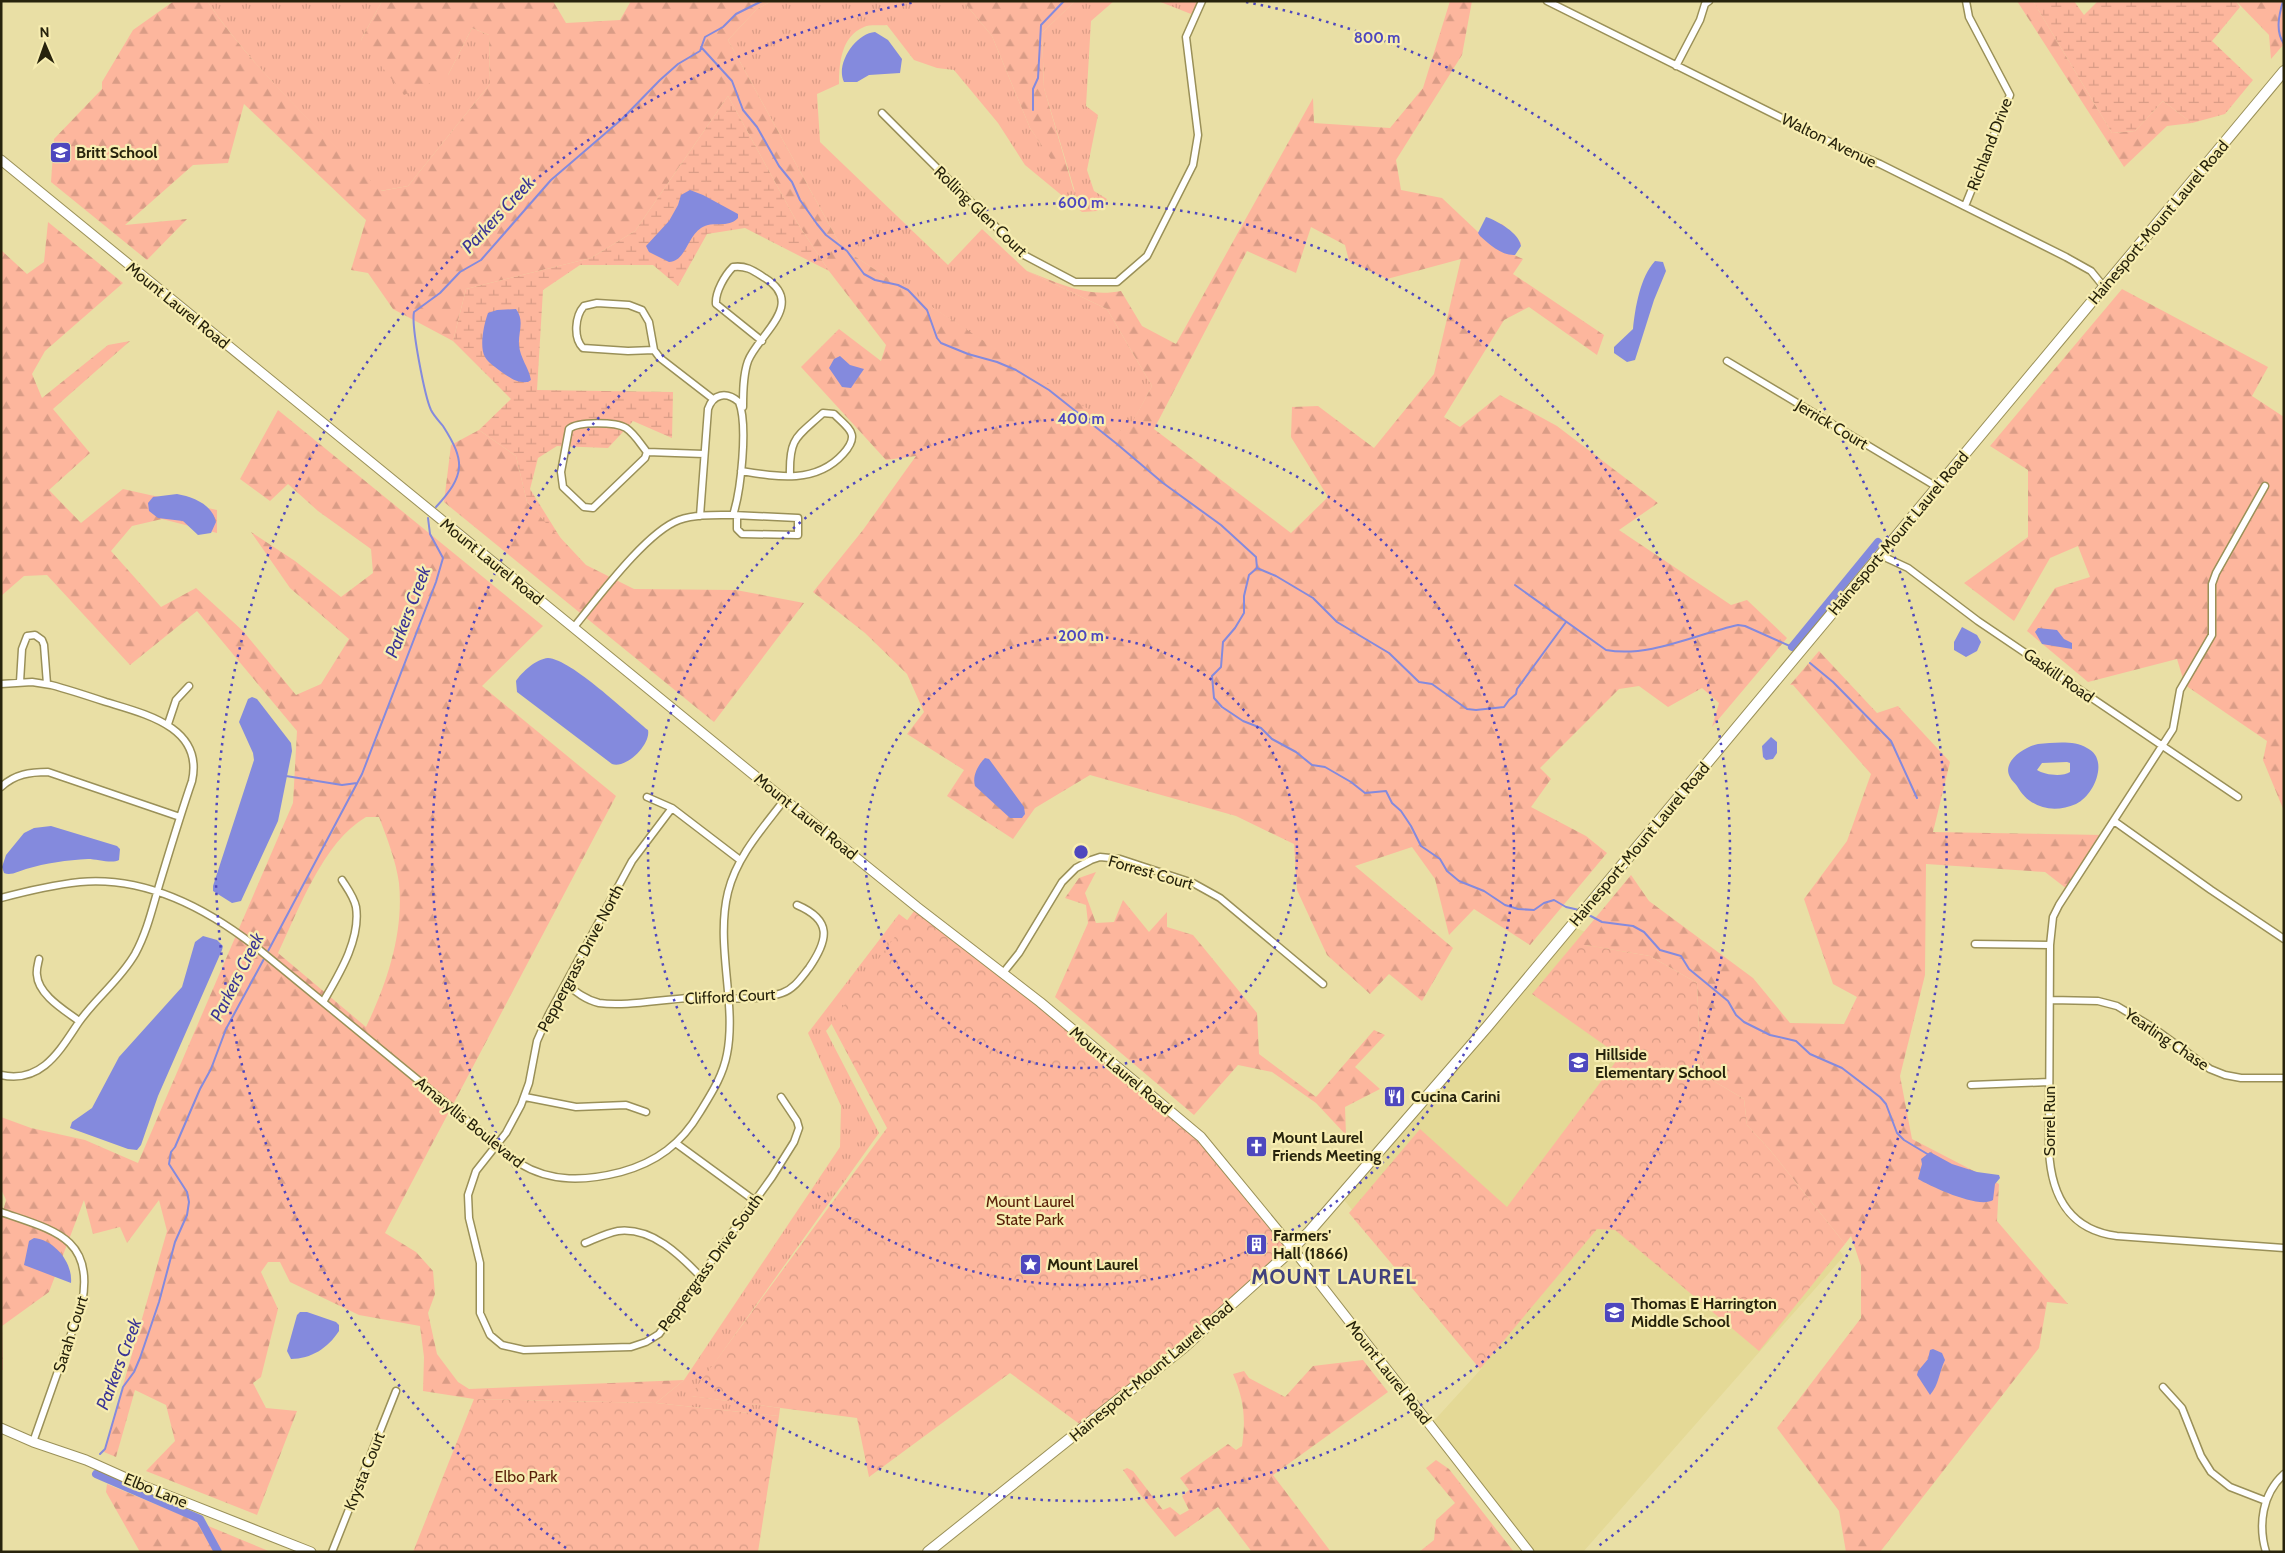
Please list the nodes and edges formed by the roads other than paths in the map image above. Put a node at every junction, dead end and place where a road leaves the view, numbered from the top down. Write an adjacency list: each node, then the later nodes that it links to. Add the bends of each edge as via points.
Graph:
1 (1202, 1): 7 (street, Rolling Glen Court, via 1186,38 1198,135 1193,165 1147,256 1117,282 1075,282 1024,255)
2 (1547, 1): 5 (street, Walton Avenue)
3 (1966, 1): 9 (street, Richland Drive, via 1969,17 2010,95)
4 (1704, 2): 5 (street, via 1700,20)
5 (1676, 66): 9 (street, Walton Avenue)
6 (2284, 71): 10 (main road, Hainesport-Mount Laurel Road)
7 (882, 113)
8 (1, 160): 25 (main road, Mount Laurel Road)
9 (1965, 206): 10 (street, Walton Avenue, via 2087,268)
10 (2104, 287): 21 (main road, Hainesport-Mount Laurel Road)
11 (762, 340): 11 (street, via 781,313 780,293 767,279 745,266 733,267 716,298 716,304); 15 (street, via 746,368)
12 (654, 350): 12 (street, via 647,315 642,310 629,305 597,303 580,310 577,338 583,348); 14 (street)
13 (1726, 361): 21 (street, Jerrick Court)
14 (713, 399): 15 (street, via 720,395 734,397); 17 (street, via 708,409)
15 (742, 411): 18 (street)
16 (647, 452): 16 (street, via 645,458 593,508 584,507 563,486 561,477 569,429 574,425 621,426 632,433); 17 (street)
17 (704, 454): 22 (street)
18 (741, 471): 19 (street); 23 (street)
19 (790, 475): 19 (street, via 810,476 824,470 851,445 852,432 834,414 823,413 794,440 789,454)
20 (2265, 486): 31 (street, Sorrel Run, via 2216,572 2212,584 2212,635 2180,690 2176,717)
21 (1938, 487): 24 (main road, Hainesport-Mount Laurel Road)
22 (700, 516): 23 (street); 25 (street, via 680,520 660,530)
23 (735, 516): 23 (street, via 798,518 798,535 742,534 737,529)
24 (1880, 555): 31 (street, Gaskill Road, via 1908,568 1978,621); 68 (main road, Hainesport-Mount Laurel Road, via 1465,1053)
25 (574, 627): 35 (main road, Mount Laurel Road)
26 (20, 682): 27 (street); 28 (street); 28 (street, via 24,640 31,634 39,636 44,645)
27 (1, 684)
28 (48, 684): 30 (street)
29 (188, 686): 30 (street, via 176,700)
30 (168, 724): 37 (street, via 189,746 194,763 192,781)
31 (2162, 747): 34 (street, Gaskill Road); 38 (street, Sorrel Run)
32 (1, 787): 37 (street, via 12,778 30,772 48,772)
33 (647, 797): 36 (street)
34 (2238, 797)
35 (785, 799): 39 (street, Amaryllis Boulevard); 48 (main road, Mount Laurel Road)
36 (672, 808): 39 (street); 49 (street, Peppergrass Drive North, via 632,861)
37 (180, 817): 41 (street)
38 (2114, 821): 44 (street, via 2232,906); 46 (street, Sorrel Run, via 2056,910)
39 (740, 860): 51 (street, Amaryllis Boulevard, via 728,889 724,913)
40 (342, 880): 53 (street, via 356,908 356,923 340,971)
41 (157, 892): 42 (street, Amaryllis Boulevard, via 115,883 86,882); 53 (street, Amaryllis Boulevard, via 193,905 226,924); 54 (street, via 146,930 129,963)
42 (1, 898)
43 (797, 905): 51 (street, Clifford Court, via 817,916 824,930 821,947 806,972 784,993)
44 (2284, 939)
45 (1975, 944): 46 (street)
46 (2050, 944): 52 (street, Sorrel Run)
47 (39, 959): 54 (street, via 37,975 43,989)
48 (1003, 973): 50 (street, Forrest Court, via 1068,874 1091,860 1110,857 1204,887); 68 (main road, Mount Laurel Road, via 1201,1137)
49 (566, 984): 51 (street, Clifford Court, via 586,999 603,1003); 59 (street, Peppergrass Drive North, via 537,1040)
50 (1323, 984)
51 (727, 999): 62 (street, Amaryllis Boulevard, via 729,1041 724,1066 700,1113)
52 (2051, 1000): 56 (street, Yearling Chase, via 2098,1001 2116,1006 2149,1025 2210,1069 2225,1075); 57 (street, Sorrel Run)
53 (323, 1002): 63 (street, Amaryllis Boulevard)
54 (79, 1021): 55 (street, via 45,1067 28,1075)
55 (1, 1075)
56 (2284, 1078)
57 (2049, 1082): 58 (street); 67 (street, Sorrel Run, via 2051,1178 2062,1204 2082,1224 2117,1236)
58 (1971, 1085)
59 (525, 1097): 61 (street, via 576,1107 626,1105); 63 (street, Peppergrass Drive North)
60 (781, 1097): 64 (street, Peppergrass Drive South, via 797,1121 797,1135)
61 (646, 1112)
62 (677, 1144): 63 (street, Amaryllis Boulevard, via 643,1165 580,1179 549,1176 529,1169); 64 (street)
63 (496, 1145): 69 (street, Peppergrass Drive South, via 474,1176 467,1202 480,1263 480,1313 490,1335 502,1345 524,1350 622,1348 646,1342 664,1329)
64 (755, 1201): 69 (street, Peppergrass Drive South)
65 (1, 1212): 73 (street, Sarah Court, via 58,1233 80,1257 84,1273 82,1303)
66 (584, 1243): 69 (street, via 620,1231 642,1233 683,1259)
67 (2284, 1248)
68 (1293, 1249): 78 (main road, Hainesport-Mount Laurel Road, via 1138,1385); 79 (main road, Mount Laurel Road)
69 (701, 1277)
70 (2162, 1387): 75 (street, via 2182,1408 2211,1472 2230,1487)
71 (396, 1390): 77 (street, Krysta Court)
72 (1, 1428): 73 (main road, Elbo Lane)
73 (33, 1442): 76 (main road, Elbo Lane, via 86,1460)
74 (2284, 1474): 75 (street)
75 (2266, 1501): 80 (street, via 2262,1523)
76 (311, 1552)
77 (332, 1552)
78 (928, 1552)
79 (1529, 1552)
80 (2266, 1552)

